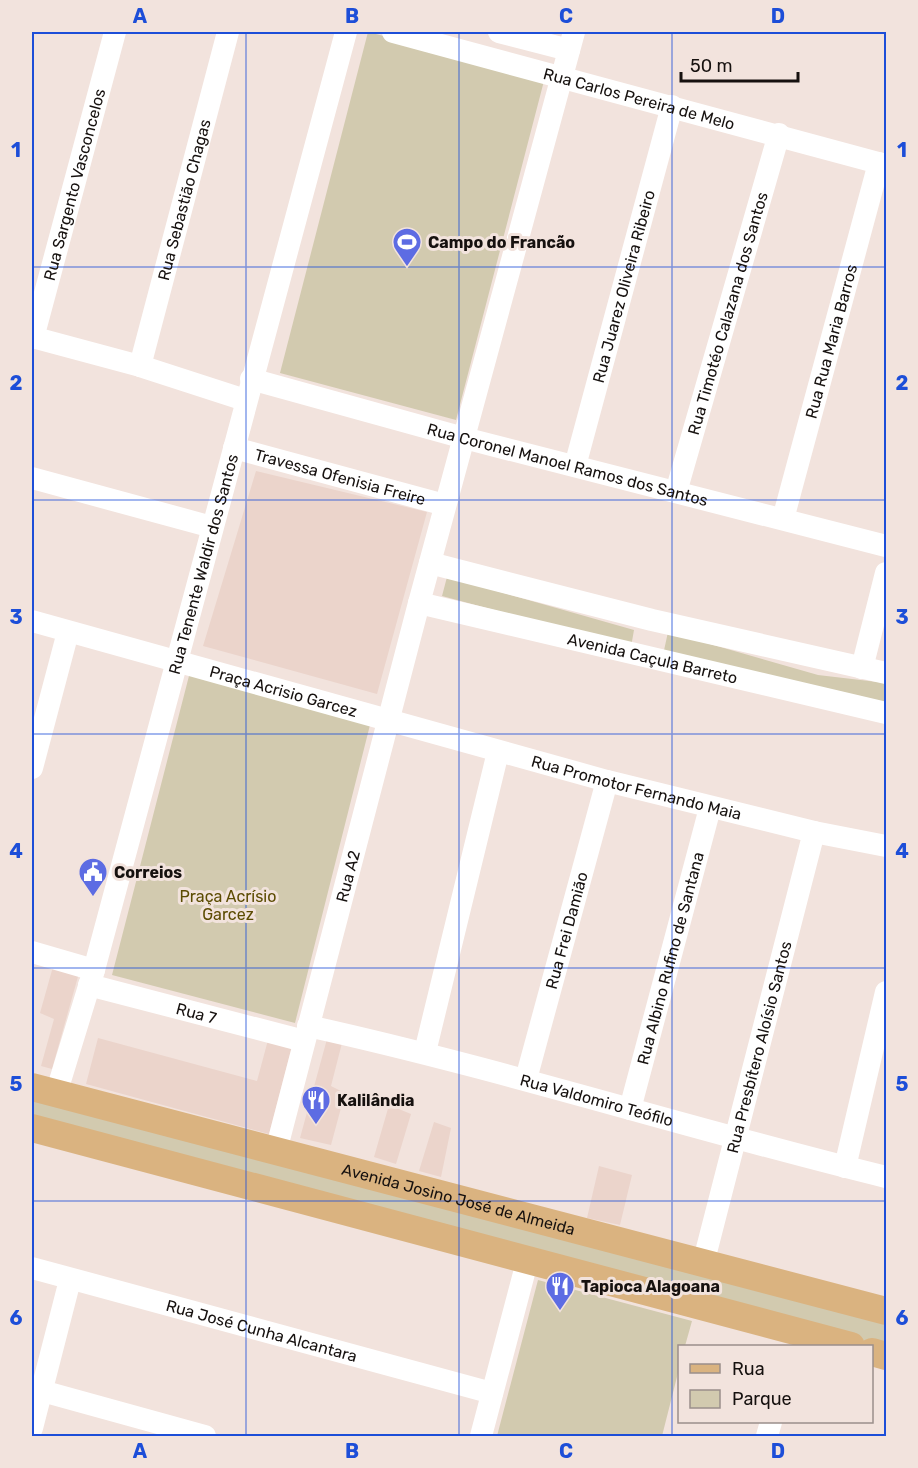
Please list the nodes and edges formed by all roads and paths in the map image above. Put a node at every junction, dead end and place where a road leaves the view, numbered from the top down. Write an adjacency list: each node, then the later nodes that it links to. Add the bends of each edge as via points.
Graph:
1 (115, 32): 11 (street, Rua Sargento Vasconcelos)
2 (228, 32): 12 (street, Rua Sebastião Chagas)
3 (346, 32): 13 (street, Rua Tenente Waldir dos Santos)
4 (393, 32): 7 (street, Rua Carlos Pereira de Melo)
5 (499, 32): 6 (street)
6 (572, 41): 7 (street, Rua A2)
7 (561, 76): 8 (street, Rua Carlos Pereira de Melo); 14 (street, Rua A2)
8 (672, 106): 9 (street, Rua Carlos Pereira de Melo); 16 (street, Rua Juarez Oliveira Ribeiro)
9 (779, 134): 10 (street, Rua Carlos Pereira de Melo); 18 (street, Rua Timotéo Calazana dos Santos)
10 (883, 164): 20 (street, Rua Rua Maria Barros)
11 (32, 338): 12 (street, Rua Coronel Manoel Ramos dos Santos)
12 (140, 366): 13 (street, Rua Coronel Manoel Ramos dos Santos)
13 (248, 389): 14 (street, Rua Coronel Manoel Ramos dos Santos); 15 (street, Rua Tenente Waldir dos Santos)
14 (464, 438): 16 (street, Rua Coronel Manoel Ramos dos Santos); 19 (street, Rua A2)
15 (234, 448): 19 (street, Travessa Ofenisia Freire); 21 (street, Rua Tenente Waldir dos Santos)
16 (575, 466): 18 (street, Rua Coronel Manoel Ramos dos Santos)
17 (32, 478): 21 (street)
18 (676, 492): 20 (street, Rua Coronel Manoel Ramos dos Santos)
19 (445, 505): 23 (street, Rua A2)
20 (783, 519): 22 (street, Rua Coronel Manoel Ramos dos Santos)
21 (212, 527): 30 (street, Rua Tenente Waldir dos Santos)
22 (886, 546)
23 (430, 563): 25 (street, Rua A2); 26 (street)
24 (886, 573): 31 (street)
25 (419, 603): 29 (street, Avenida Caçula Barreto); 34 (street, Rua A2)
26 (652, 620): 29 (street); 31 (street)
27 (32, 621): 28 (street, Praça Acrisio Garcez)
28 (68, 632): 30 (street, Praça Acrisio Garcez); 36 (street)
29 (643, 656): 33 (street, Avenida Caçula Barreto)
30 (177, 661): 34 (street, Praça Acrisio Garcez); 42 (street, Rua Tenente Waldir dos Santos)
31 (862, 668): 32 (street)
32 (886, 673)
33 (886, 713)
34 (389, 721): 35 (street, Rua Promotor Fernando Maia); 44 (street, Rua A2)
35 (498, 752): 37 (street, Rua Promotor Fernando Maia); 45 (street)
36 (32, 768)
37 (607, 782): 38 (street, Rua Promotor Fernando Maia); 46 (street, Rua Frei Damião)
38 (710, 808): 39 (street, Rua Promotor Fernando Maia); 48 (street, Rua Albino Rufino de Santana)
39 (814, 832): 40 (street, Rua Promotor Fernando Maia); 50 (street, Rua Presbítero Aloísio Santos)
40 (886, 846)
41 (32, 952): 42 (street, Rua 7)
42 (91, 977): 44 (street, Rua 7); 47 (street, Rua Tenente Waldir dos Santos)
43 (886, 992): 52 (street)
44 (306, 1033): 45 (street, Rua Valdomiro Teófilo); 51 (street, Rua A2)
45 (425, 1052): 46 (street, Rua Valdomiro Teófilo)
46 (526, 1079): 48 (street, Rua Valdomiro Teófilo)
47 (44, 1090): 51 (main road, Avenida Josino José de Almeida)
48 (630, 1109): 50 (street, Rua Valdomiro Teófilo)
49 (32, 1128): 54 (main road)
50 (735, 1140): 52 (street, Rua Valdomiro Teófilo); 55 (street, Rua Presbítero Aloísio Santos)
51 (276, 1151): 55 (main road, Avenida Josino José de Almeida)
52 (845, 1167): 53 (street, Rua Valdomiro Teófilo)
53 (886, 1177)
54 (526, 1262): 59 (main road); 62 (street)
55 (703, 1264): 58 (main road, Avenida Josino José de Almeida)
56 (32, 1268): 57 (street, Rua José Cunha Alcantara)
57 (70, 1280): 61 (street); 62 (street, Rua José Cunha Alcantara)
58 (886, 1311)
59 (791, 1339): 60 (main road)
60 (836, 1345)
61 (42, 1390): 63 (street); 64 (street)
62 (492, 1392): 66 (street)
63 (32, 1428)
64 (145, 1428): 65 (street)
65 (205, 1437)
66 (481, 1437)

